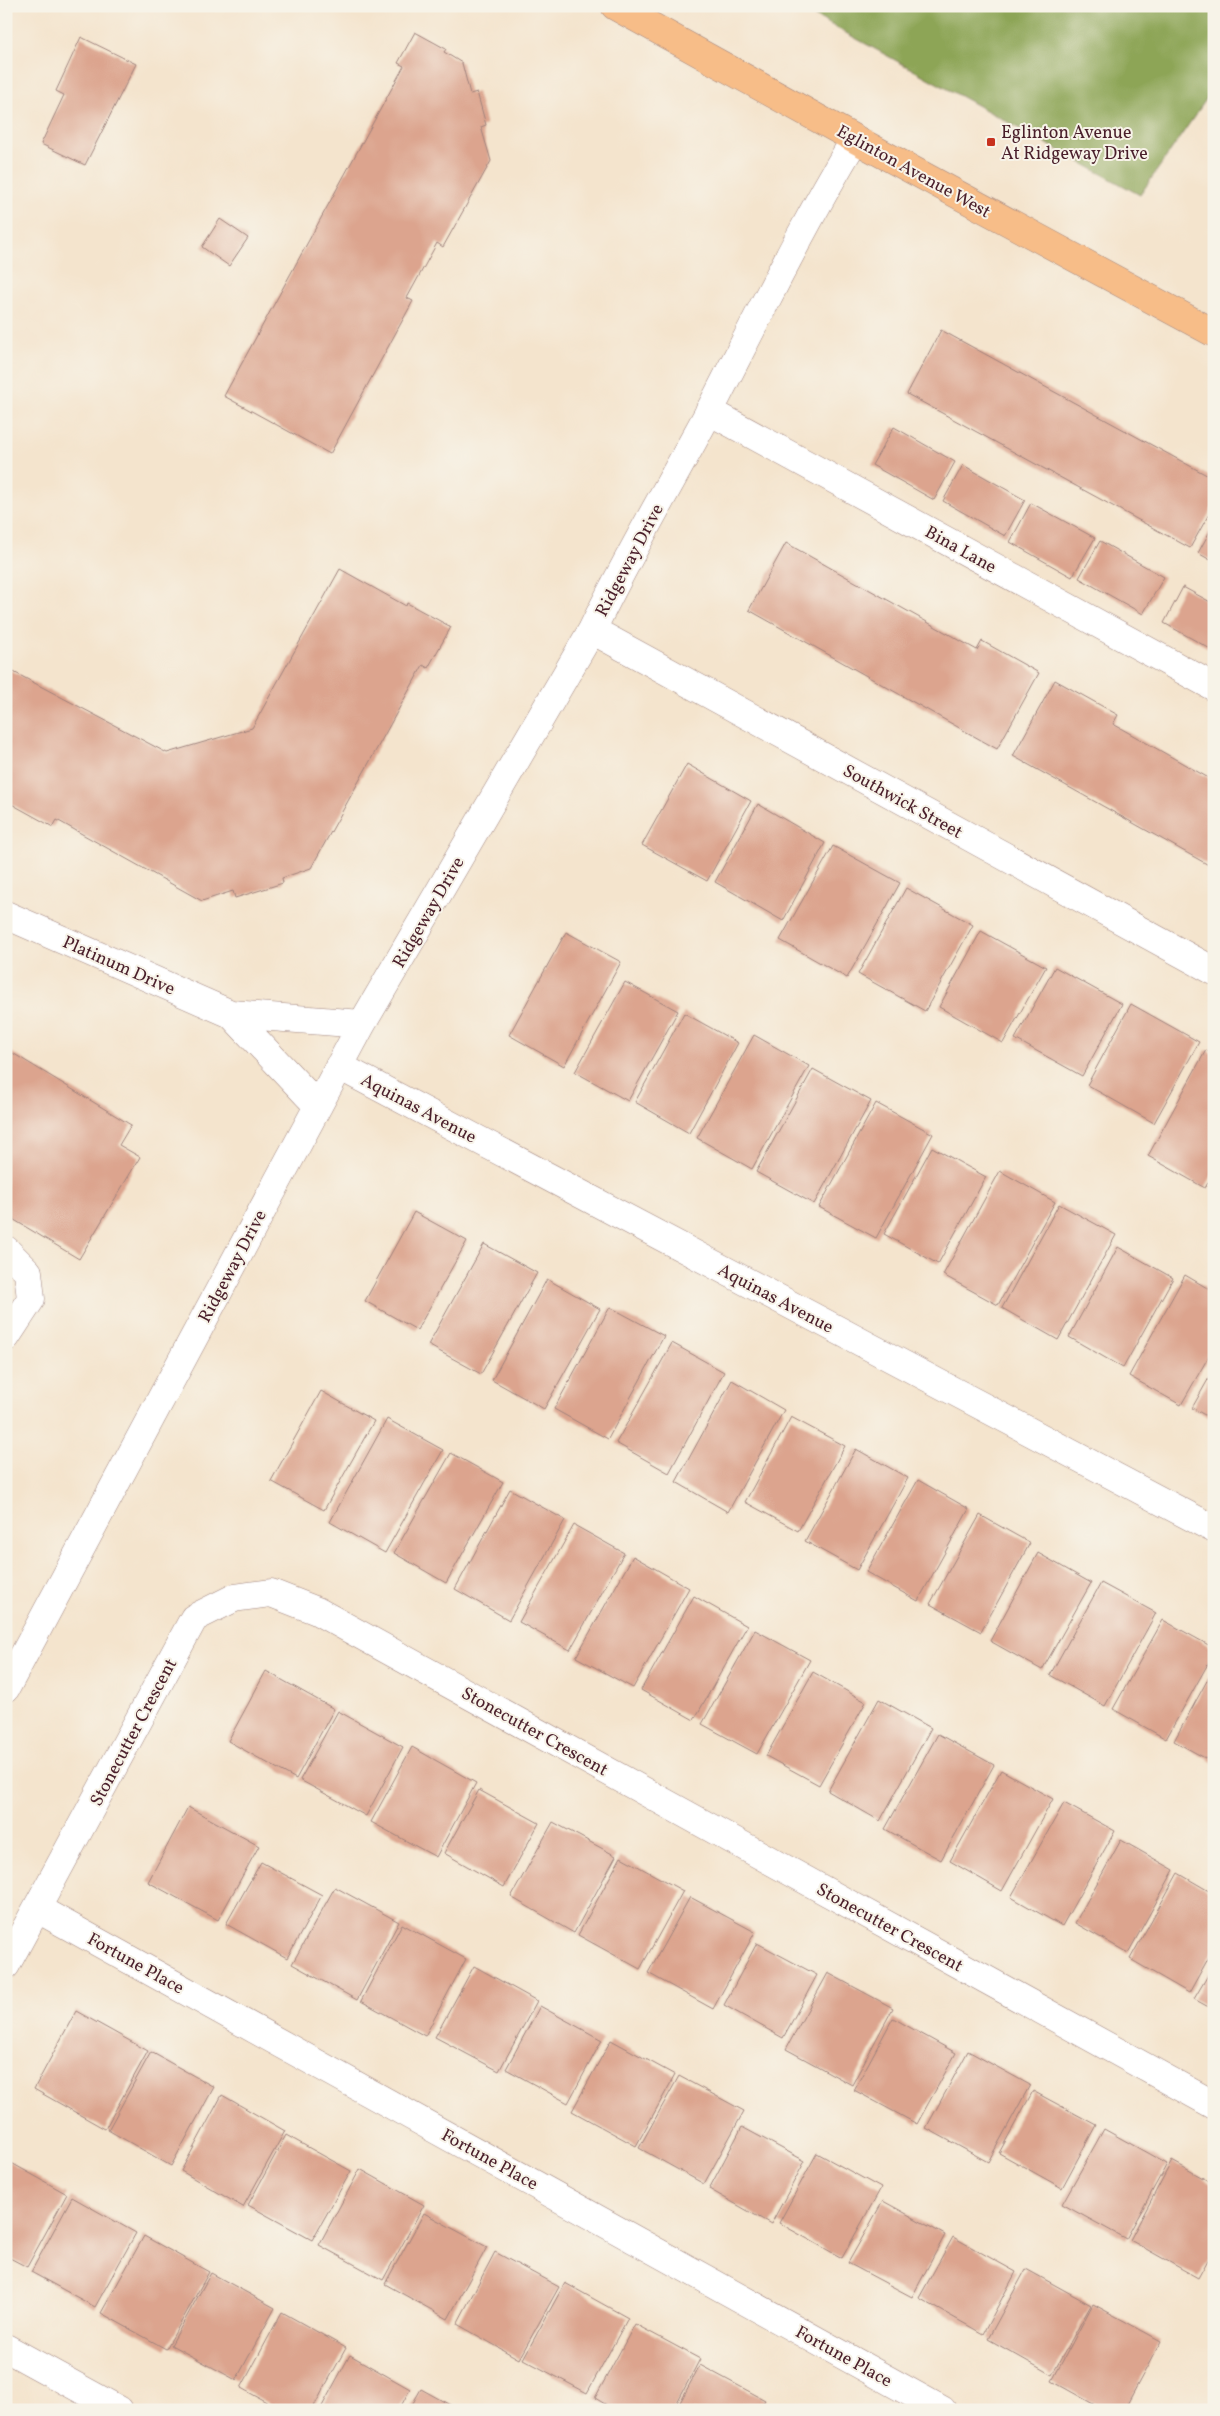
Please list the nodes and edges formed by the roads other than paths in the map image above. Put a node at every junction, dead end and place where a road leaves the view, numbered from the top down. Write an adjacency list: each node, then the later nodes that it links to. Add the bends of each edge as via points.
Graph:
1 (615, 6): 2 (main road, Eglinton Avenue West)
2 (855, 139): 3 (main road, Eglinton Avenue West); 4 (street, Ridgeway Drive, via 815,206)
3 (1214, 333)
4 (709, 411): 5 (street, Ridgeway Drive); 6 (street, Bina Lane)
5 (592, 630): 8 (street, Southwick Street); 10 (street, Ridgeway Drive)
6 (1214, 687)
7 (6, 915): 9 (street, Platinum Drive)
8 (1214, 971)
9 (231, 1014): 10 (street, Platinum Drive); 12 (street, Platinum Drive)
10 (362, 1024): 11 (street, Ridgeway Drive)
11 (339, 1066): 12 (street, Ridgeway Drive); 15 (street, Aquinas Avenue)
12 (318, 1106): 16 (street, Ridgeway Drive)
13 (6, 1250): 14 (street, via 28,1272 31,1299)
14 (6, 1337)
15 (1214, 1529)
16 (6, 1688)
17 (38, 1909): 18 (street, Stonecutter Crescent); 19 (street, Stonecutter Crescent, via 194,1618 234,1598 270,1593 317,1611); 22 (street, Fortune Place)
18 (6, 1965)
19 (1214, 2105)
20 (6, 2348): 21 (street)
21 (119, 2410)
22 (942, 2410)

